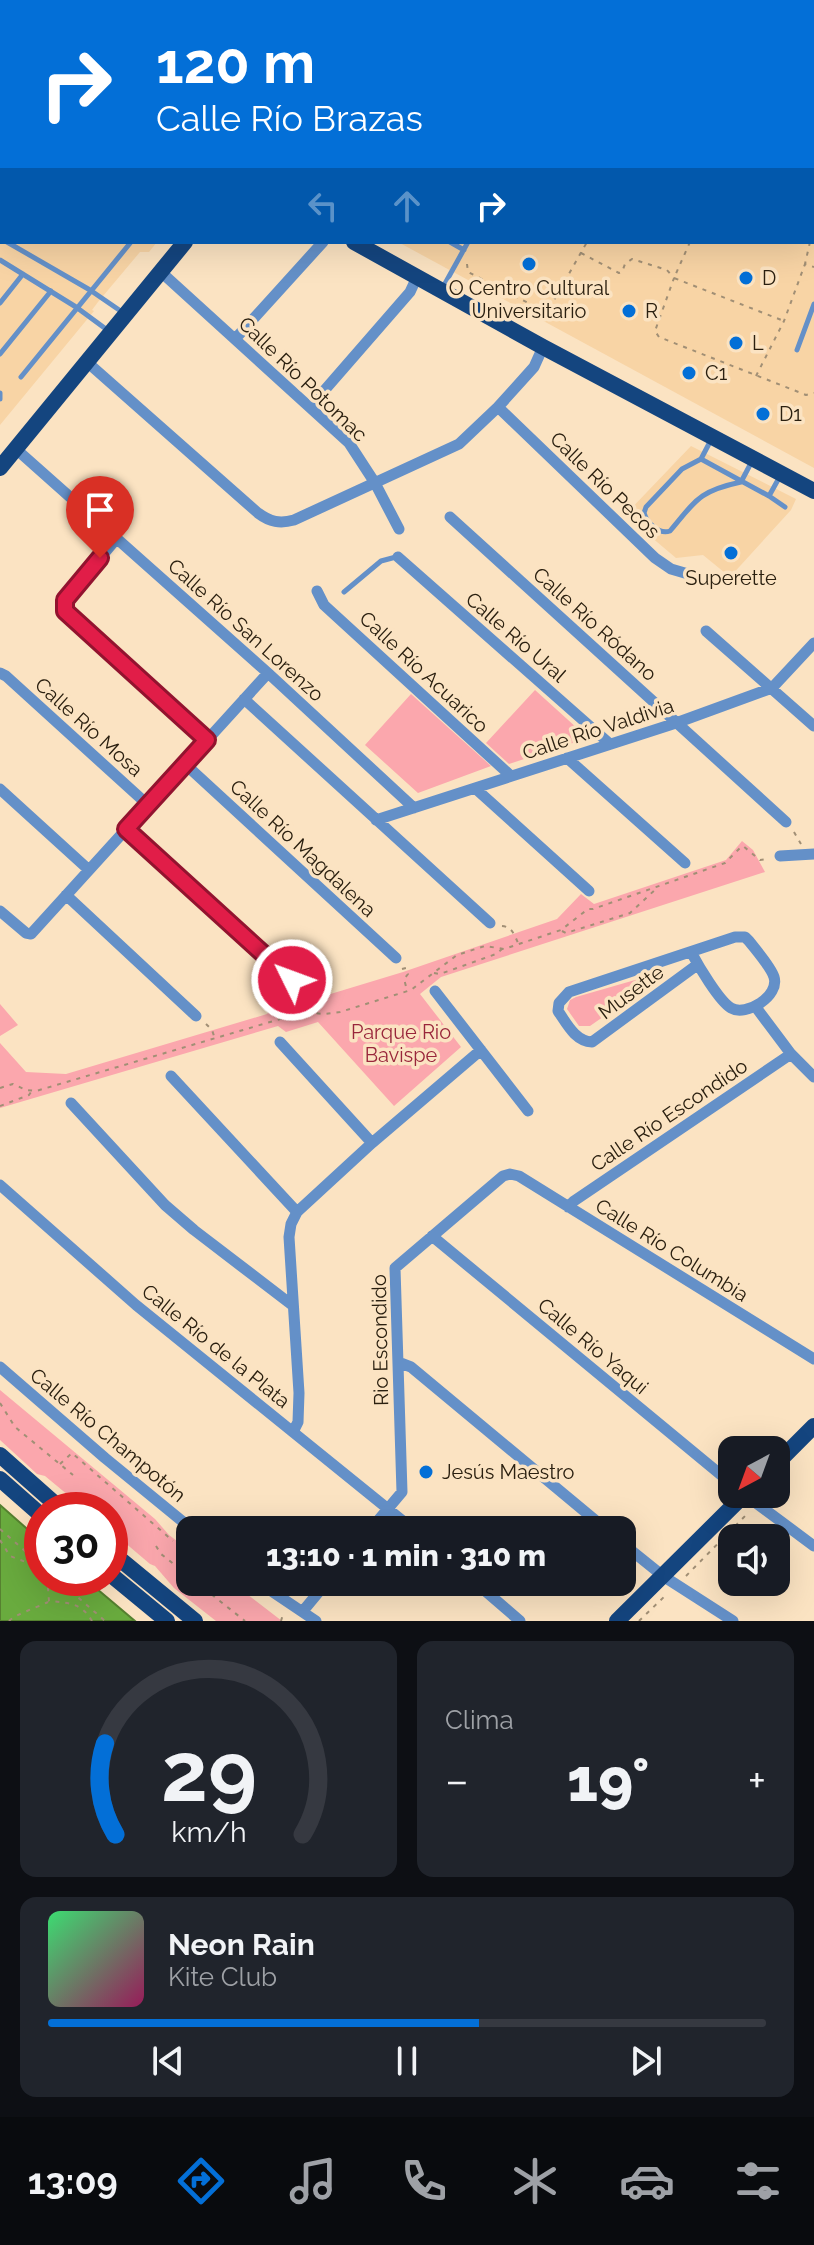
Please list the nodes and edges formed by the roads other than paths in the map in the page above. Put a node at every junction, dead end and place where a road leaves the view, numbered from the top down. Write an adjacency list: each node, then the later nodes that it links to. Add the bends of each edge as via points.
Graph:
1 (10, 244): 13 (lane)
2 (129, 244): 13 (lane)
3 (183, 244): 10 (main road)
4 (321, 244): 21 (street)
5 (358, 244): 12 (main road)
6 (454, 244): 8 (lane)
7 (467, 244): 8 (lane)
8 (464, 250): 14 (lane)
9 (0, 260): 11 (lane)
10 (161, 272): 19 (main road); 21 (street, Calle Río Potomac)
11 (23, 274): 15 (lane); 16 (lane)
12 (417, 277): 14 (main road); 28 (street, via 410,292 316,400)
13 (90, 290): 18 (lane); 19 (lane)
14 (442, 290): 22 (main road)
15 (51, 291): 18 (lane); 24 (lane)
16 (0, 303)
17 (814, 304): 23 (lane)
18 (76, 307): 20 (lane); 26 (lane)
19 (126, 314): 20 (main road)
20 (110, 333): 25 (main road)
21 (236, 338): 28 (street, Calle Río Potomac)
22 (543, 347): 27 (street, via 534,367); 29 (main road)
23 (797, 350)
24 (0, 354)
25 (87, 362): 30 (main road); 36 (street, via 266,519 294,520)
26 (21, 377)
27 (498, 407): 36 (street, via 459,444); 44 (street, Calle Río Pecos, via 655,558)
28 (314, 410): 36 (street, Calle Río Potomac, via 356,451)
29 (712, 437): 31 (lane); 32 (main road)
30 (16, 449): 33 (main road); 42 (street, Calle Río San Lorenzo)
31 (701, 459): 35 (lane); 35 (lane, via 682,469 646,507 646,520 660,532 670,531 697,499 715,487)
32 (753, 459): 34 (main road); 35 (lane)
33 (0, 468)
34 (781, 473): 37 (main road); 38 (lane)
35 (741, 482): 38 (lane)
36 (375, 483): 41 (street, Calle Río Potomac)
37 (814, 491)
38 (769, 496): 39 (lane)
39 (785, 507)
40 (450, 517): 53 (street, Calle Río Ródano)
41 (399, 529)
42 (117, 538): 49 (street, Calle Río San Lorenzo); 55 (street, via 65,600 65,611)
43 (398, 557): 46 (lane, via 381,561); 56 (street, Calle Río Ural)
44 (695, 576)
45 (317, 591): 59 (street, Calle Río Acuarico, via 324,605)
46 (344, 592)
47 (706, 631): 51 (street)
48 (814, 643): 51 (street, Calle Río Valdivia)
49 (268, 673): 52 (street); 63 (street, Calle Río San Lorenzo)
50 (3, 674): 62 (street, Calle Río Mosa)
51 (772, 688): 53 (street, Calle Río Valdivia); 54 (street)
52 (244, 699): 55 (street); 64 (street)
53 (676, 723): 56 (street, Calle Río Valdivia); 65 (street, Calle Río Ródano)
54 (814, 726)
55 (207, 740): 58 (street)
56 (610, 744): 57 (street, Calle Río Valdivia)
57 (567, 758): 59 (street, Calle Río Valdivia); 69 (street)
58 (185, 764): 62 (street); 76 (street, Calle Río Magdalena)
59 (511, 776): 61 (street, Calle Río Valdivia)
60 (0, 789): 70 (street)
61 (476, 789): 63 (street, Calle Río Valdivia); 71 (street)
62 (148, 805): 66 (street)
63 (414, 808): 64 (street, Calle Río Valdivia)
64 (376, 820): 74 (street)
65 (786, 822)
66 (126, 829): 70 (street); 78 (street)
67 (809, 854): 68 (street)
68 (780, 856)
69 (685, 863)
70 (89, 870): 72 (street)
71 (589, 891)
72 (66, 895): 73 (street, via 31,934); 81 (street)
73 (0, 911)
74 (490, 923)
75 (691, 952): 77 (street); 77 (street, Musette, via 569,992 558,1011 576,1036 592,1042); 80 (street, Musette, via 745,937 774,977 774,987)
76 (396, 958)
77 (697, 965): 80 (street, via 727,1006 735,1011)
78 (292, 980)
79 (435, 991): 83 (street)
80 (755, 1006): 84 (street)
81 (196, 1016)
82 (280, 1042): 89 (street)
83 (481, 1050): 88 (street); 89 (street)
84 (791, 1054): 86 (street); 92 (street, Calle Río Escondido)
85 (171, 1076): 93 (street)
86 (814, 1077)
87 (71, 1103): 95 (street, via 165,1205)
88 (528, 1111)
89 (372, 1143): 93 (street)
90 (510, 1174): 92 (street, Calle Río Columbia); 94 (street, Rio Escondido)
91 (0, 1185): 100 (street, Calle Río de la Plata, via 136,1305)
92 (568, 1207): 96 (street, Calle Río Columbia)
93 (297, 1212): 95 (street, via 289,1237)
94 (432, 1236): 97 (street, Rio Escondido, via 395,1268); 103 (street, Calle Río Yaqui)
95 (292, 1305): 100 (street, via 299,1393)
96 (814, 1359)
97 (398, 1362): 109 (street, Rio Escondido, via 402,1492); 113 (street, via 411,1367)
98 (0, 1367): 110 (street, Calle Río Champotón)
99 (814, 1426): 101 (main road)
100 (293, 1432): 109 (street, Calle Río de la Plata)
101 (790, 1450)
102 (0, 1455): 105 (main road)
103 (718, 1472)
104 (0, 1479): 106 (main road)
105 (42, 1492)
106 (24, 1500)
107 (738, 1508): 117 (main road)
108 (763, 1508): 114 (street)
109 (388, 1509): 111 (street, Rio Escondido); 112 (street, Calle Río de la Plata)
110 (176, 1516)
111 (382, 1516)
112 (397, 1516)
113 (590, 1516)
114 (814, 1546)
115 (636, 1554): 117 (street)
116 (128, 1566): 124 (main road)
117 (670, 1581): 127 (main road); 128 (street)
118 (128, 1589): 123 (main road)
119 (280, 1596): 122 (street)
120 (315, 1596): 122 (street)
121 (491, 1596): 126 (street)
122 (303, 1611): 125 (street)
123 (167, 1621)
124 (195, 1621)
125 (316, 1621)
126 (520, 1621)
127 (617, 1621)
128 (733, 1621)

